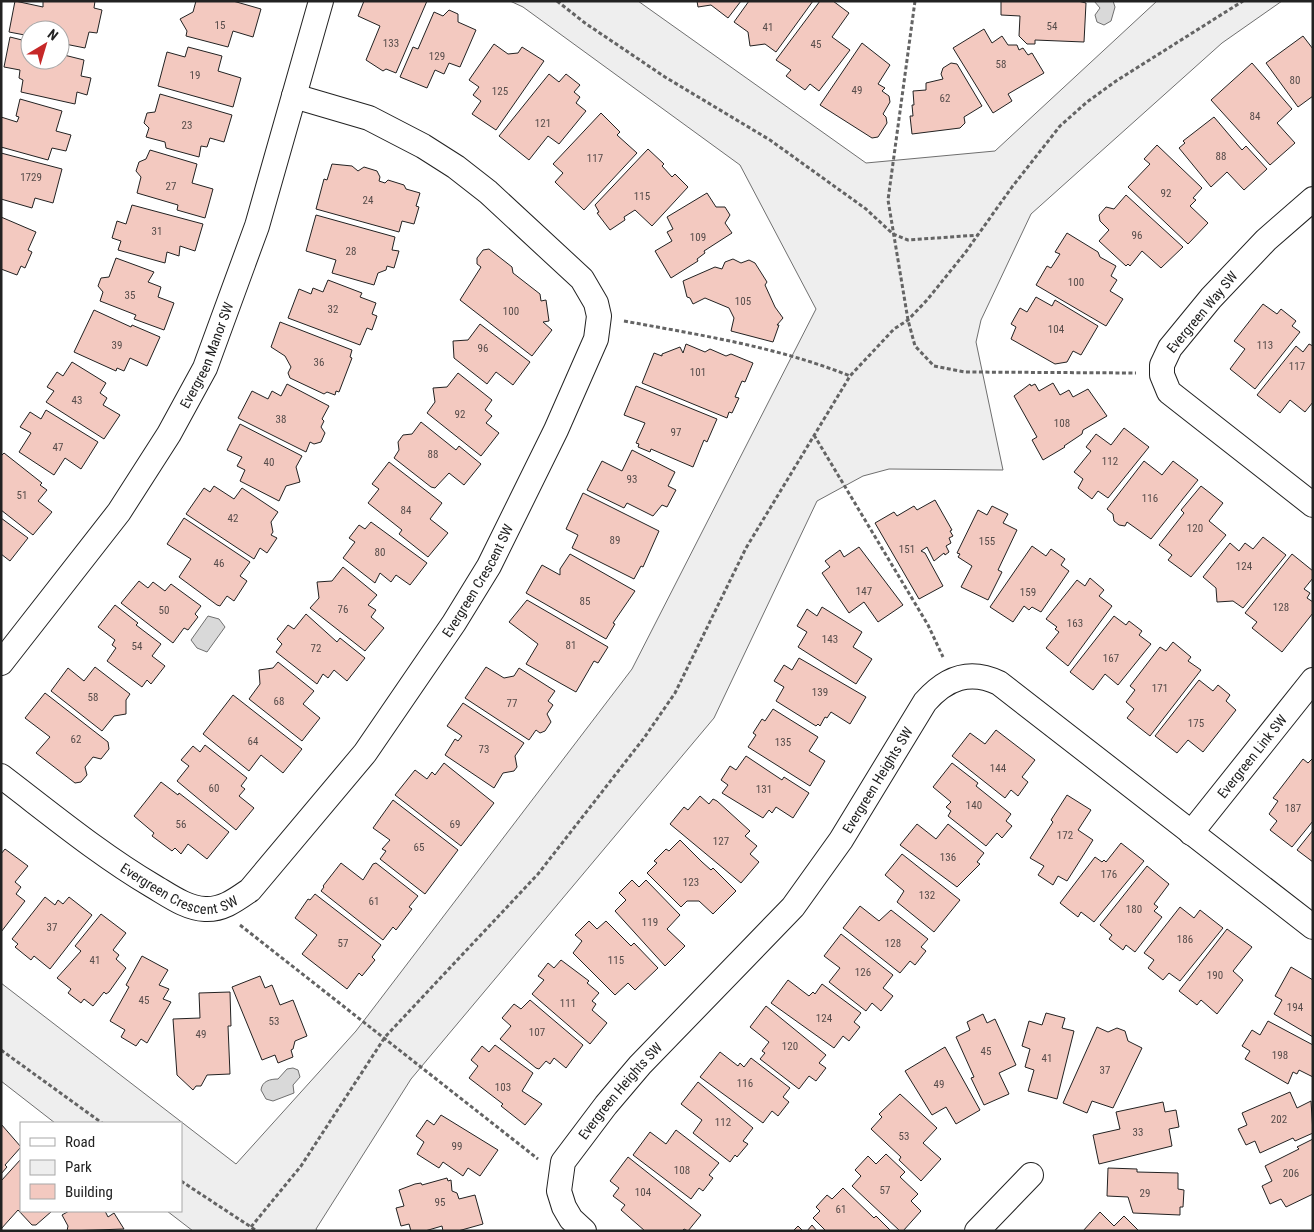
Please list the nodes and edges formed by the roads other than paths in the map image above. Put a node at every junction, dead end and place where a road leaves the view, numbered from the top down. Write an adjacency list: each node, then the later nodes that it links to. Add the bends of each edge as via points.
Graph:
1 (321, 1): 2 (street, Evergreen Manor SW)
2 (294, 96): 5 (street, Evergreen Manor SW, via 257,226 206,368 119,512); 7 (street, Evergreen Crescent SW, via 369,118 423,146 488,192 582,279 596,303 599,316 596,339 556,430 489,566 454,623 365,754 250,890 231,904 206,909 190,907 114,863)
3 (1313, 199): 4 (street, Evergreen Way SW, via 1266,240 1211,298 1164,357 1162,374 1169,392)
4 (1313, 505)
5 (1, 663)
6 (1313, 680): 8 (street, Evergreen Link SW)
7 (1, 776)
8 (1191, 833): 9 (street, Evergreen Heights SW); 11 (street, Evergreen Heights SW, via 999,683 976,675 944,683 925,702 841,840 793,906 634,1072 563,1162 559,1191 570,1219)
9 (1313, 927)
10 (1031, 1175): 12 (street)
11 (584, 1231)
12 (977, 1231)

